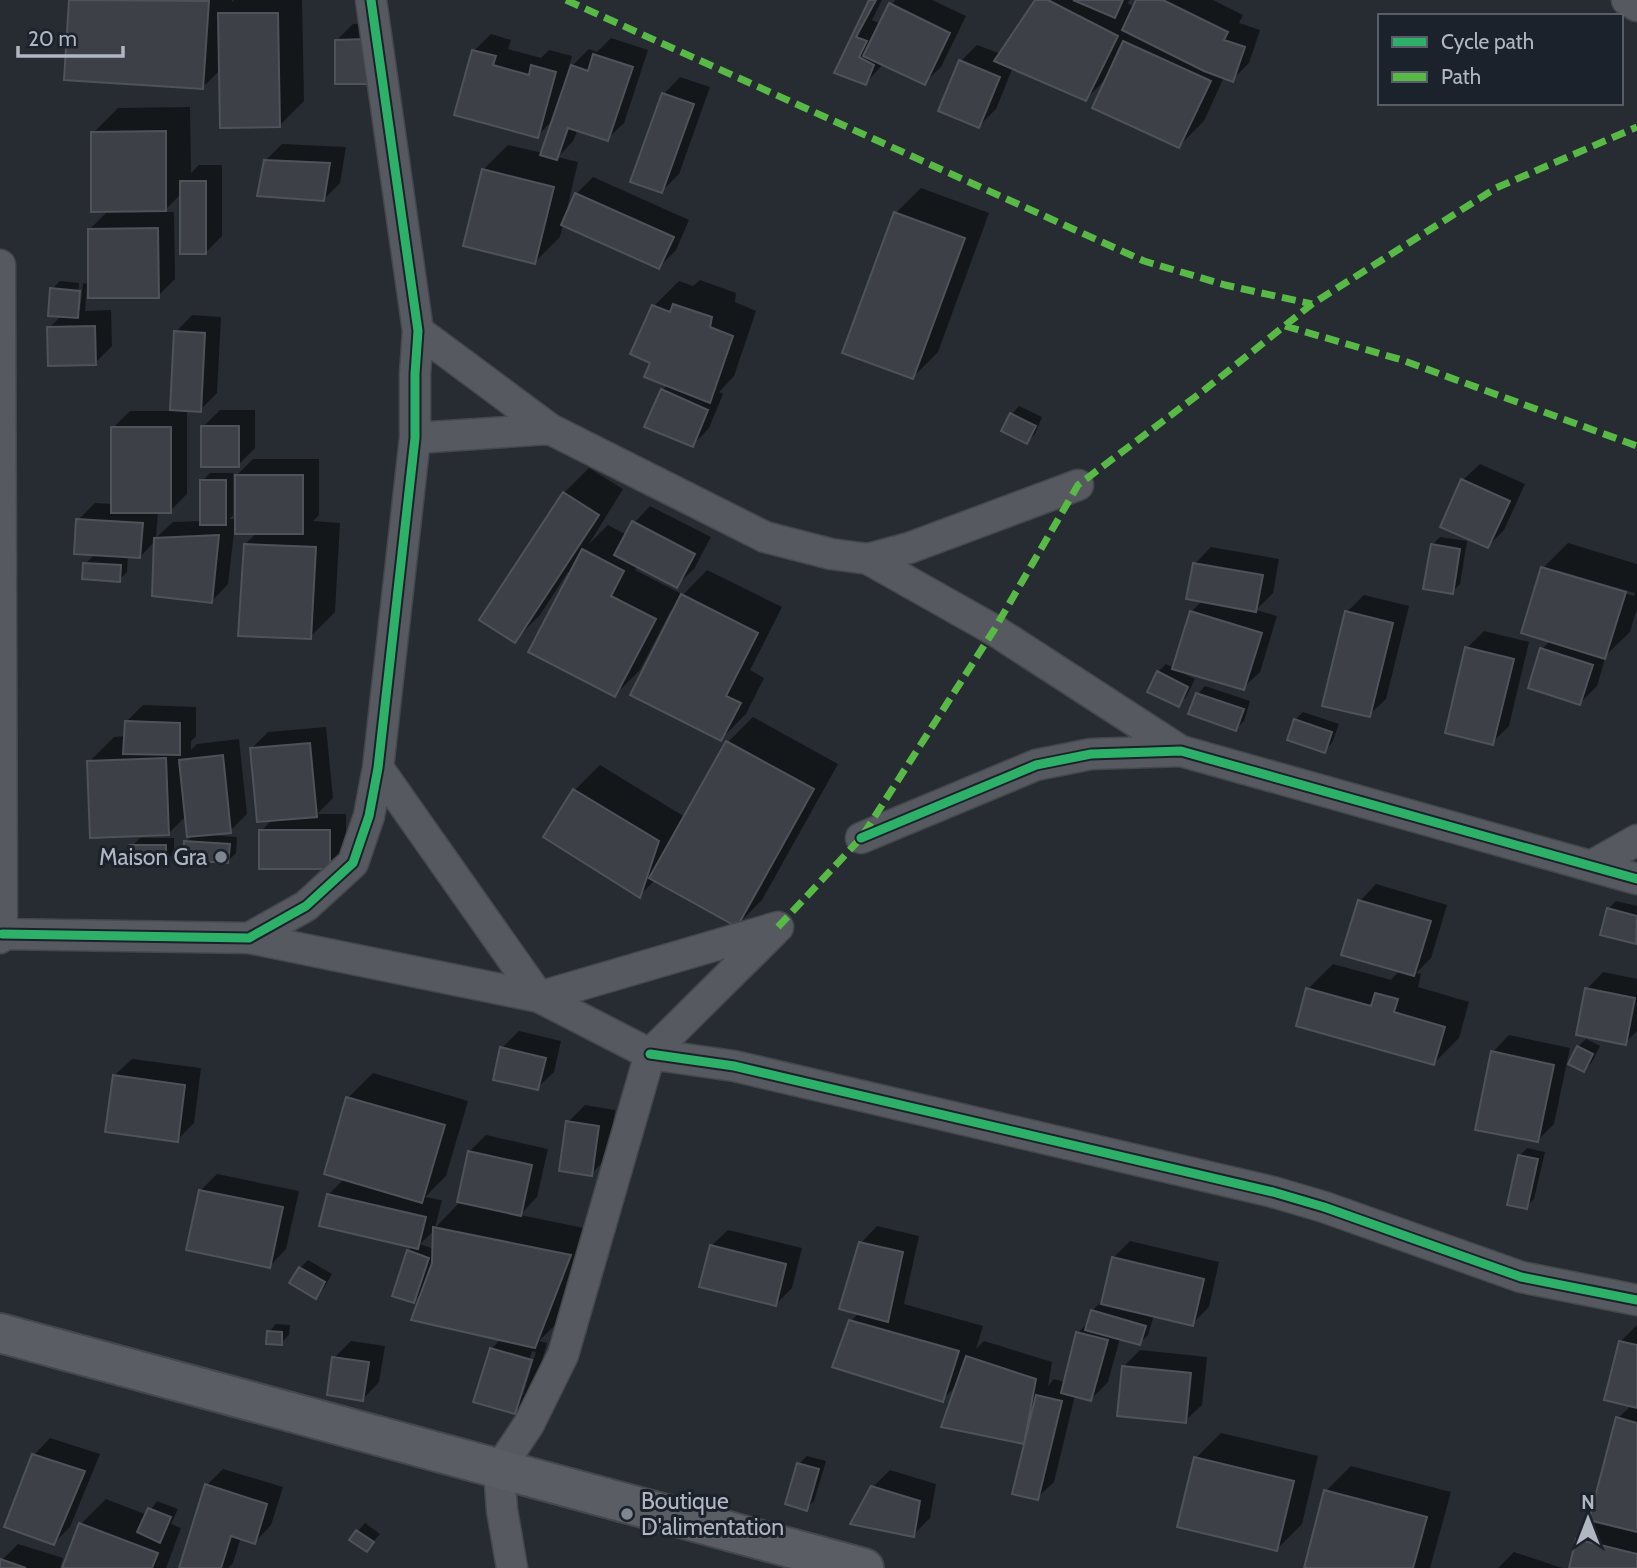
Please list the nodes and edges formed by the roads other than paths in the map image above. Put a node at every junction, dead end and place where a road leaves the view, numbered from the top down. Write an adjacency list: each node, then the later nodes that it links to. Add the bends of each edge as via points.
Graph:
1 (371, 0): 5 (street)
2 (1628, 0): 3 (street)
3 (1637, 6)
4 (0, 265): 16 (street)
5 (418, 331): 6 (street); 7 (street)
6 (550, 429): 7 (street); 9 (street, via 765,537)
7 (415, 439): 11 (street)
8 (1078, 485): 9 (street)
9 (868, 559): 10 (street, via 995,630)
10 (1181, 751): 12 (street, via 1091,754 1036,765); 14 (street)
11 (378, 768): 17 (street, via 369,816 353,863 306,906); 18 (street)
12 (861, 838)
13 (1637, 840): 14 (street)
14 (1591, 866): 15 (street)
15 (1637, 879)
16 (1, 936): 17 (street)
17 (249, 938): 18 (street)
18 (539, 997): 19 (street); 19 (street, via 778,927)
19 (650, 1054): 20 (street, via 734,1066 1273,1192 1521,1277); 23 (street, via 563,1355 529,1424)
20 (1637, 1300)
21 (0, 1313): 22 (street)
22 (16, 1337): 23 (main road)
23 (499, 1469): 24 (street); 25 (main road)
24 (512, 1568)
25 (864, 1568)

